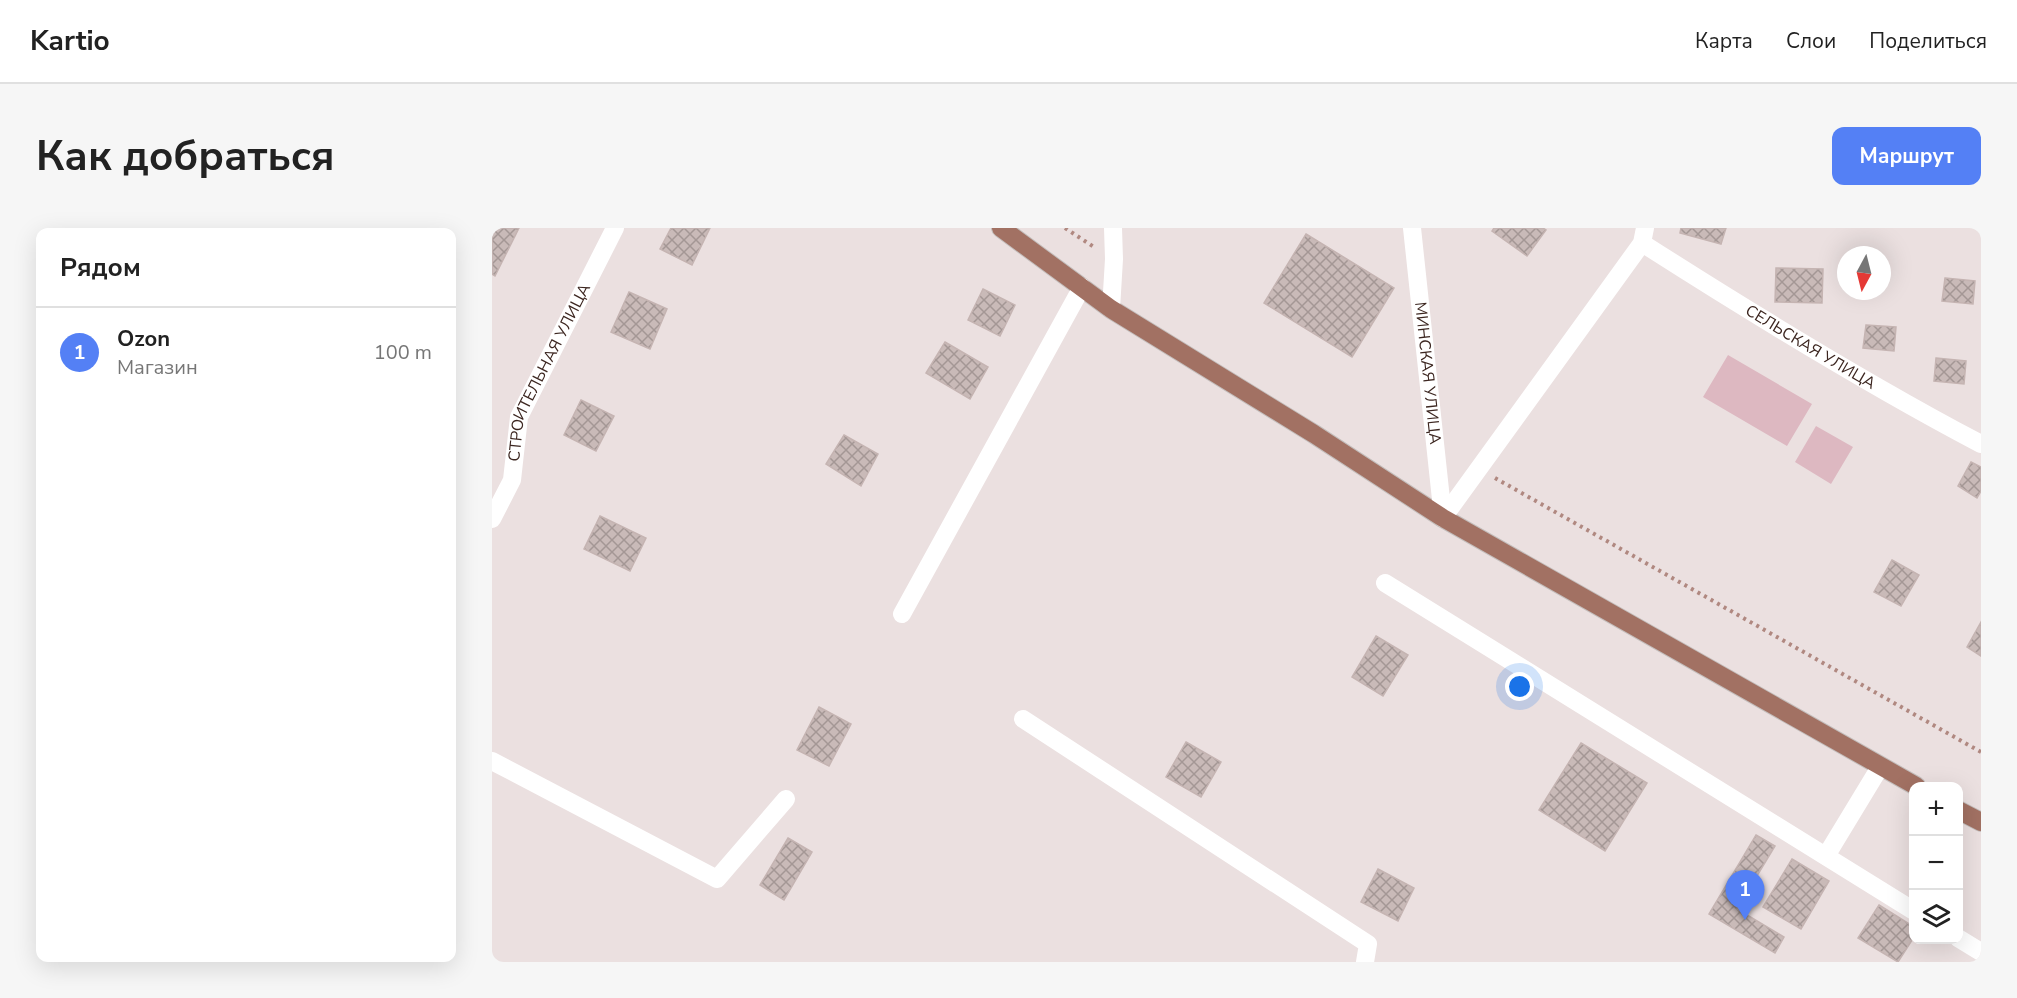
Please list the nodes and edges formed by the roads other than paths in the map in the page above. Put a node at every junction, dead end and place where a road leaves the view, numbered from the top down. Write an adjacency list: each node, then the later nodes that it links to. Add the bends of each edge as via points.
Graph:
1 (615, 228): 10 (street, СТРОИТЕЛЬНАЯ УЛИЦА, via 519,417 512,480)
2 (1001, 228): 6 (main road)
3 (1113, 228): 7 (street)
4 (1412, 228): 9 (street, МИНСКАЯ УЛИЦА)
5 (1644, 235): 8 (street, СЕЛЬСКАЯ УЛИЦА, via 1752,313); 9 (street)
6 (1082, 287): 7 (main road); 12 (street)
7 (1111, 309): 9 (main road)
8 (1981, 444)
9 (1443, 518): 15 (main road)
10 (492, 519)
11 (1385, 583): 20 (street)
12 (902, 614)
13 (1023, 719): 24 (street, via 1368,944)
14 (492, 761): 17 (street, via 717,879)
15 (1880, 767): 16 (main road); 20 (street)
16 (1909, 782)
17 (786, 799)
18 (1963, 812): 19 (main road)
19 (1981, 822)
20 (1826, 856): 21 (street)
21 (1909, 908)
22 (1963, 941): 23 (street)
23 (1981, 952)
24 (1365, 962)

